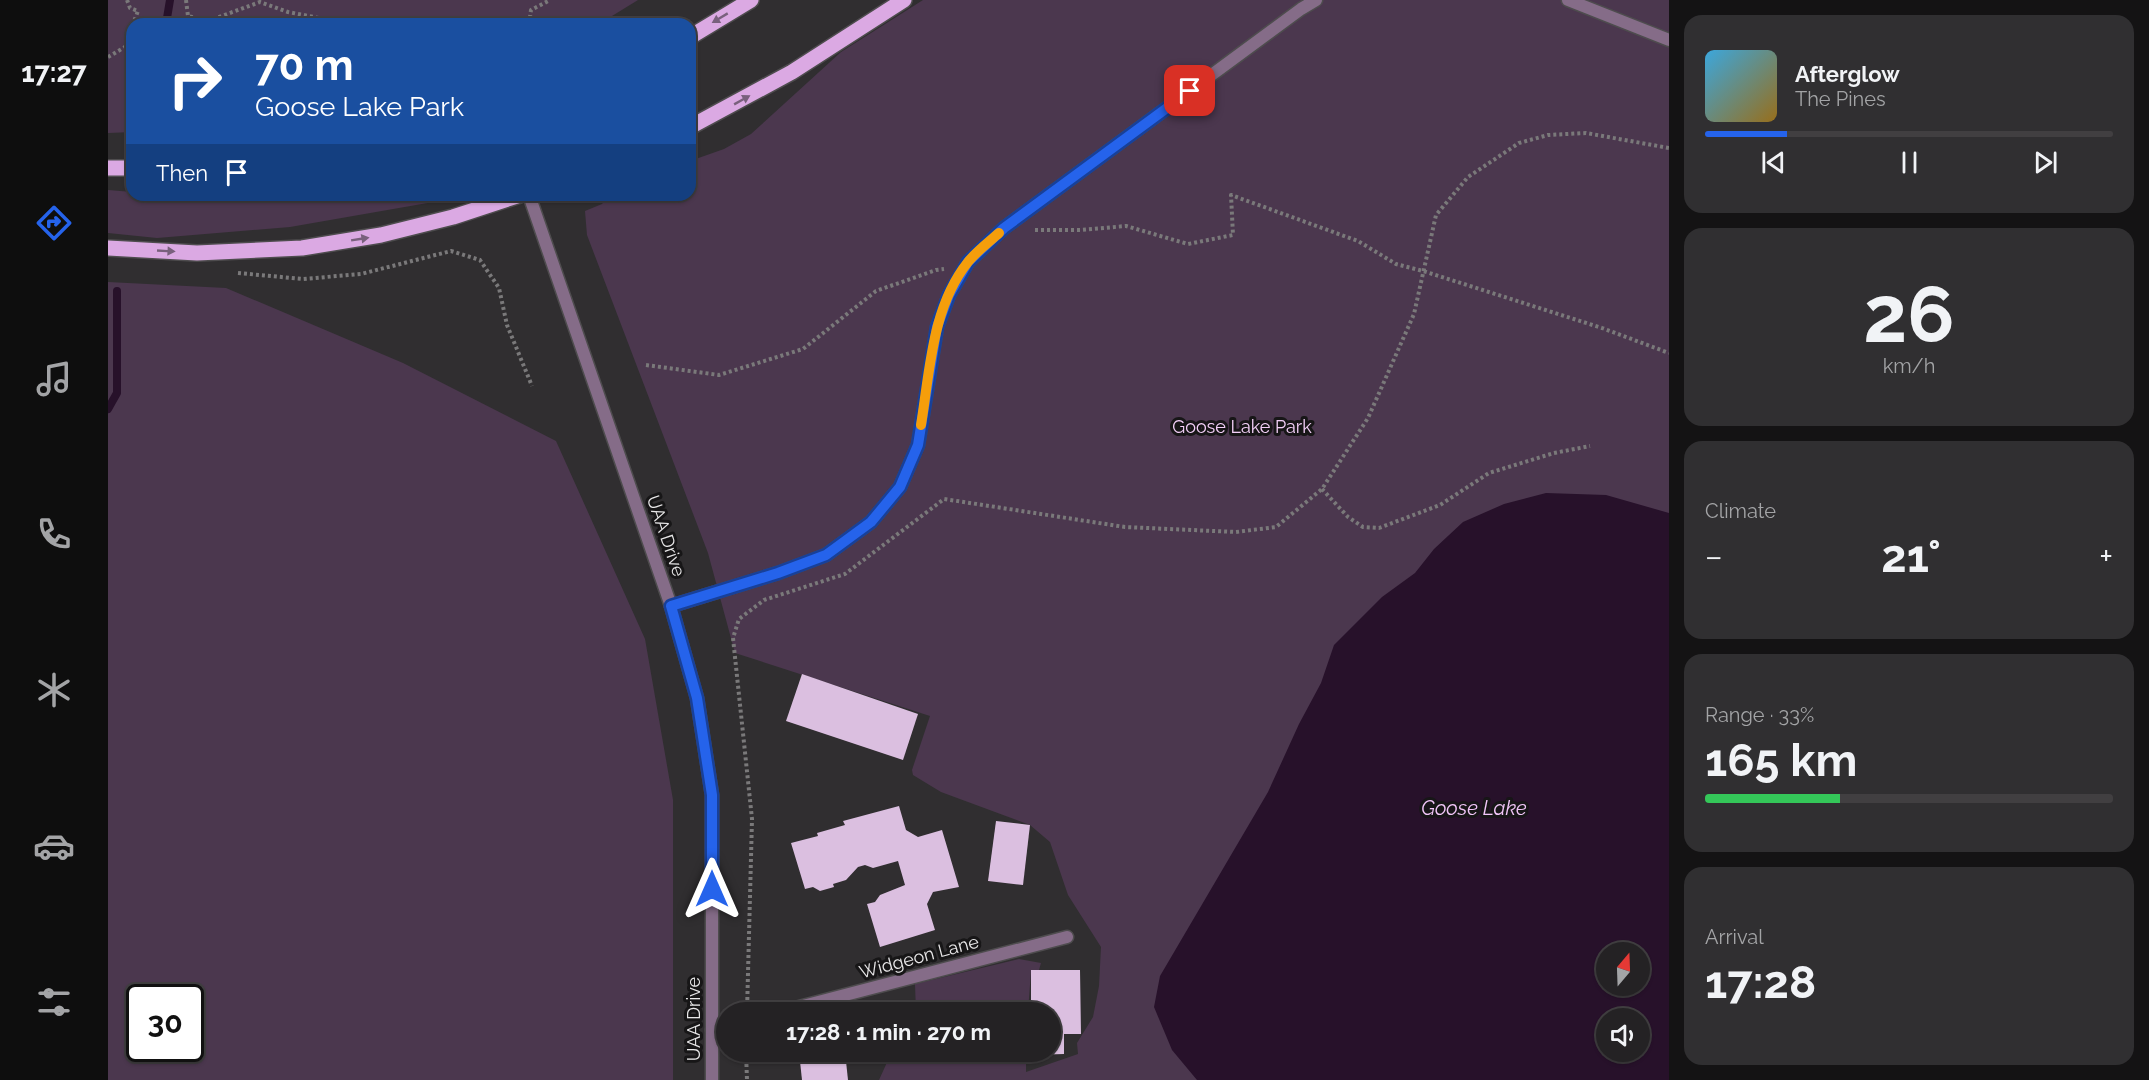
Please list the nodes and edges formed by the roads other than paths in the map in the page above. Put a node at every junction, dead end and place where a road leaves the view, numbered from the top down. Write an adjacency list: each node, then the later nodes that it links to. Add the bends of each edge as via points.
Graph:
1 (751, 0): 5 (main road, one-way to 5)
2 (904, 0): 7 (main road, one-way to 2, via 792,72)
3 (1316, 0): 13 (street, via 1004,228 968,262 937,327 918,445 900,487 871,522 826,555)
4 (1568, 0): 6 (street)
5 (696, 33)
6 (1669, 40)
7 (696, 124)
8 (108, 168): 9 (main road)
9 (126, 168)
10 (502, 201): 12 (main road, one-way to 10, via 197,253 302,249 381,236)
11 (531, 201): 13 (street, UAA Drive)
12 (108, 248)
13 (671, 606): 17 (street, UAA Drive, via 697,698 712,795)
14 (1067, 937): 15 (street, Widgeon Lane)
15 (818, 1002)
16 (716, 1029): 17 (street)
17 (712, 1030): 18 (street, UAA Drive)
18 (712, 1080)

